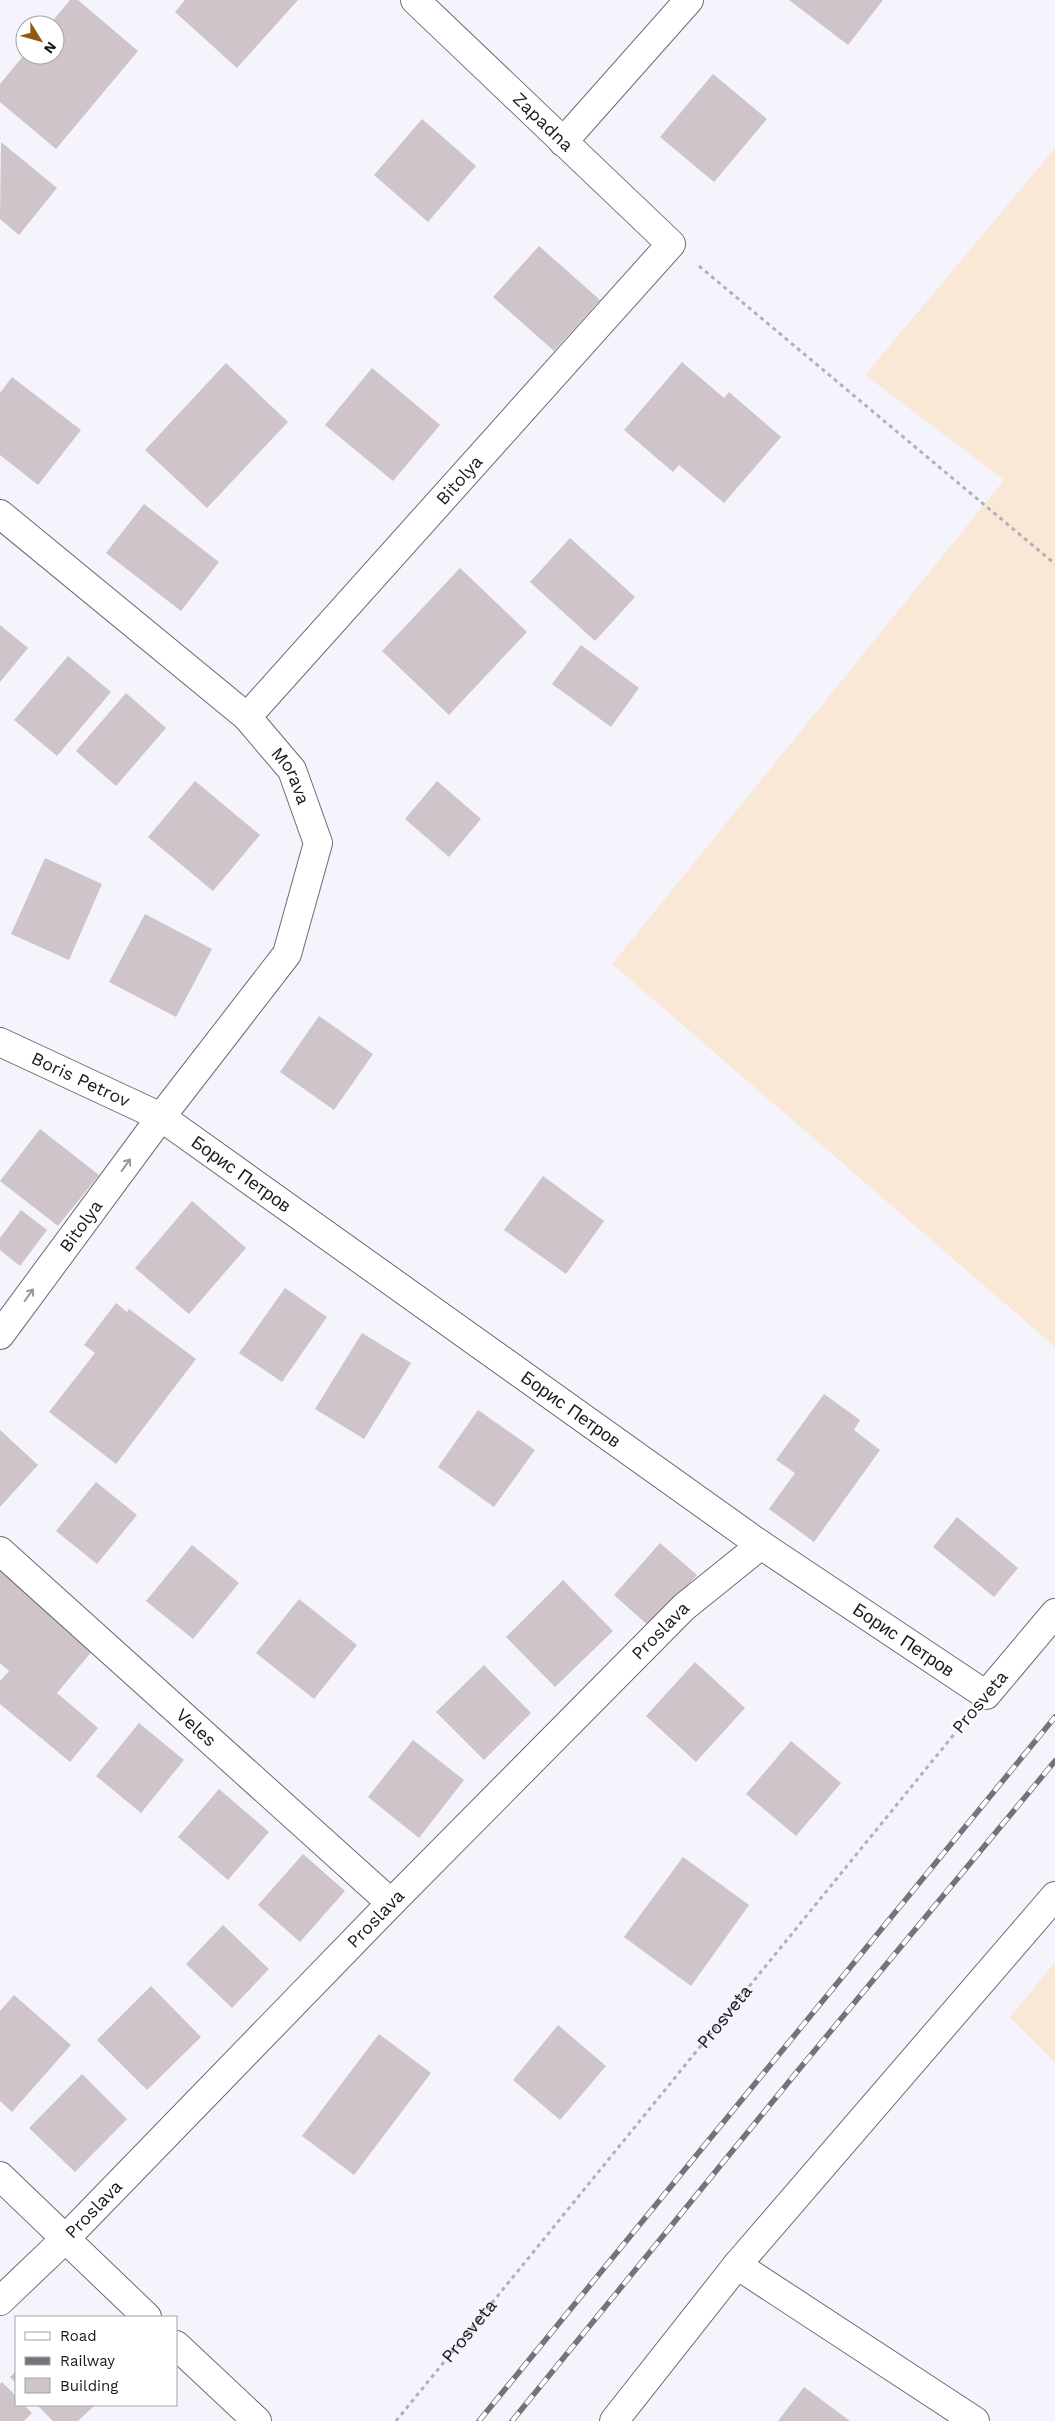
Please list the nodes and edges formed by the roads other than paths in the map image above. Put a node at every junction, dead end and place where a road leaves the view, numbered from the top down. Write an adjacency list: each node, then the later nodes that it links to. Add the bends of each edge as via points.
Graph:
1 (416, 0): 3 (street, Zapadna)
2 (690, 0): 3 (street)
3 (563, 142): 4 (street, Zapadna)
4 (671, 244): 6 (street, Bitolya)
5 (0, 514): 6 (street, Morava)
6 (247, 717): 8 (street, Morava, via 292,770 318,843 287,954)
7 (0, 1042): 8 (street, Boris Petrov)
8 (161, 1116): 9 (street, Bitolya, one-way to 8); 10 (street, Борис Петров)
9 (0, 1334)
10 (761, 1545): 13 (street, Борис Петров); 15 (street, Proslava, via 684,1607)
11 (0, 1552): 15 (street, Veles)
12 (1055, 1613): 13 (street, Prosveta)
13 (986, 1694)
14 (1055, 1896): 18 (street)
15 (391, 1903): 17 (street, Proslava)
16 (0, 2176): 17 (street)
17 (64, 2240): 19 (street, Proslava); 20 (street)
18 (737, 2265): 23 (street); 24 (street)
19 (0, 2301)
20 (146, 2316)
21 (178, 2347): 22 (street)
22 (257, 2421)
23 (614, 2421)
24 (975, 2421)

